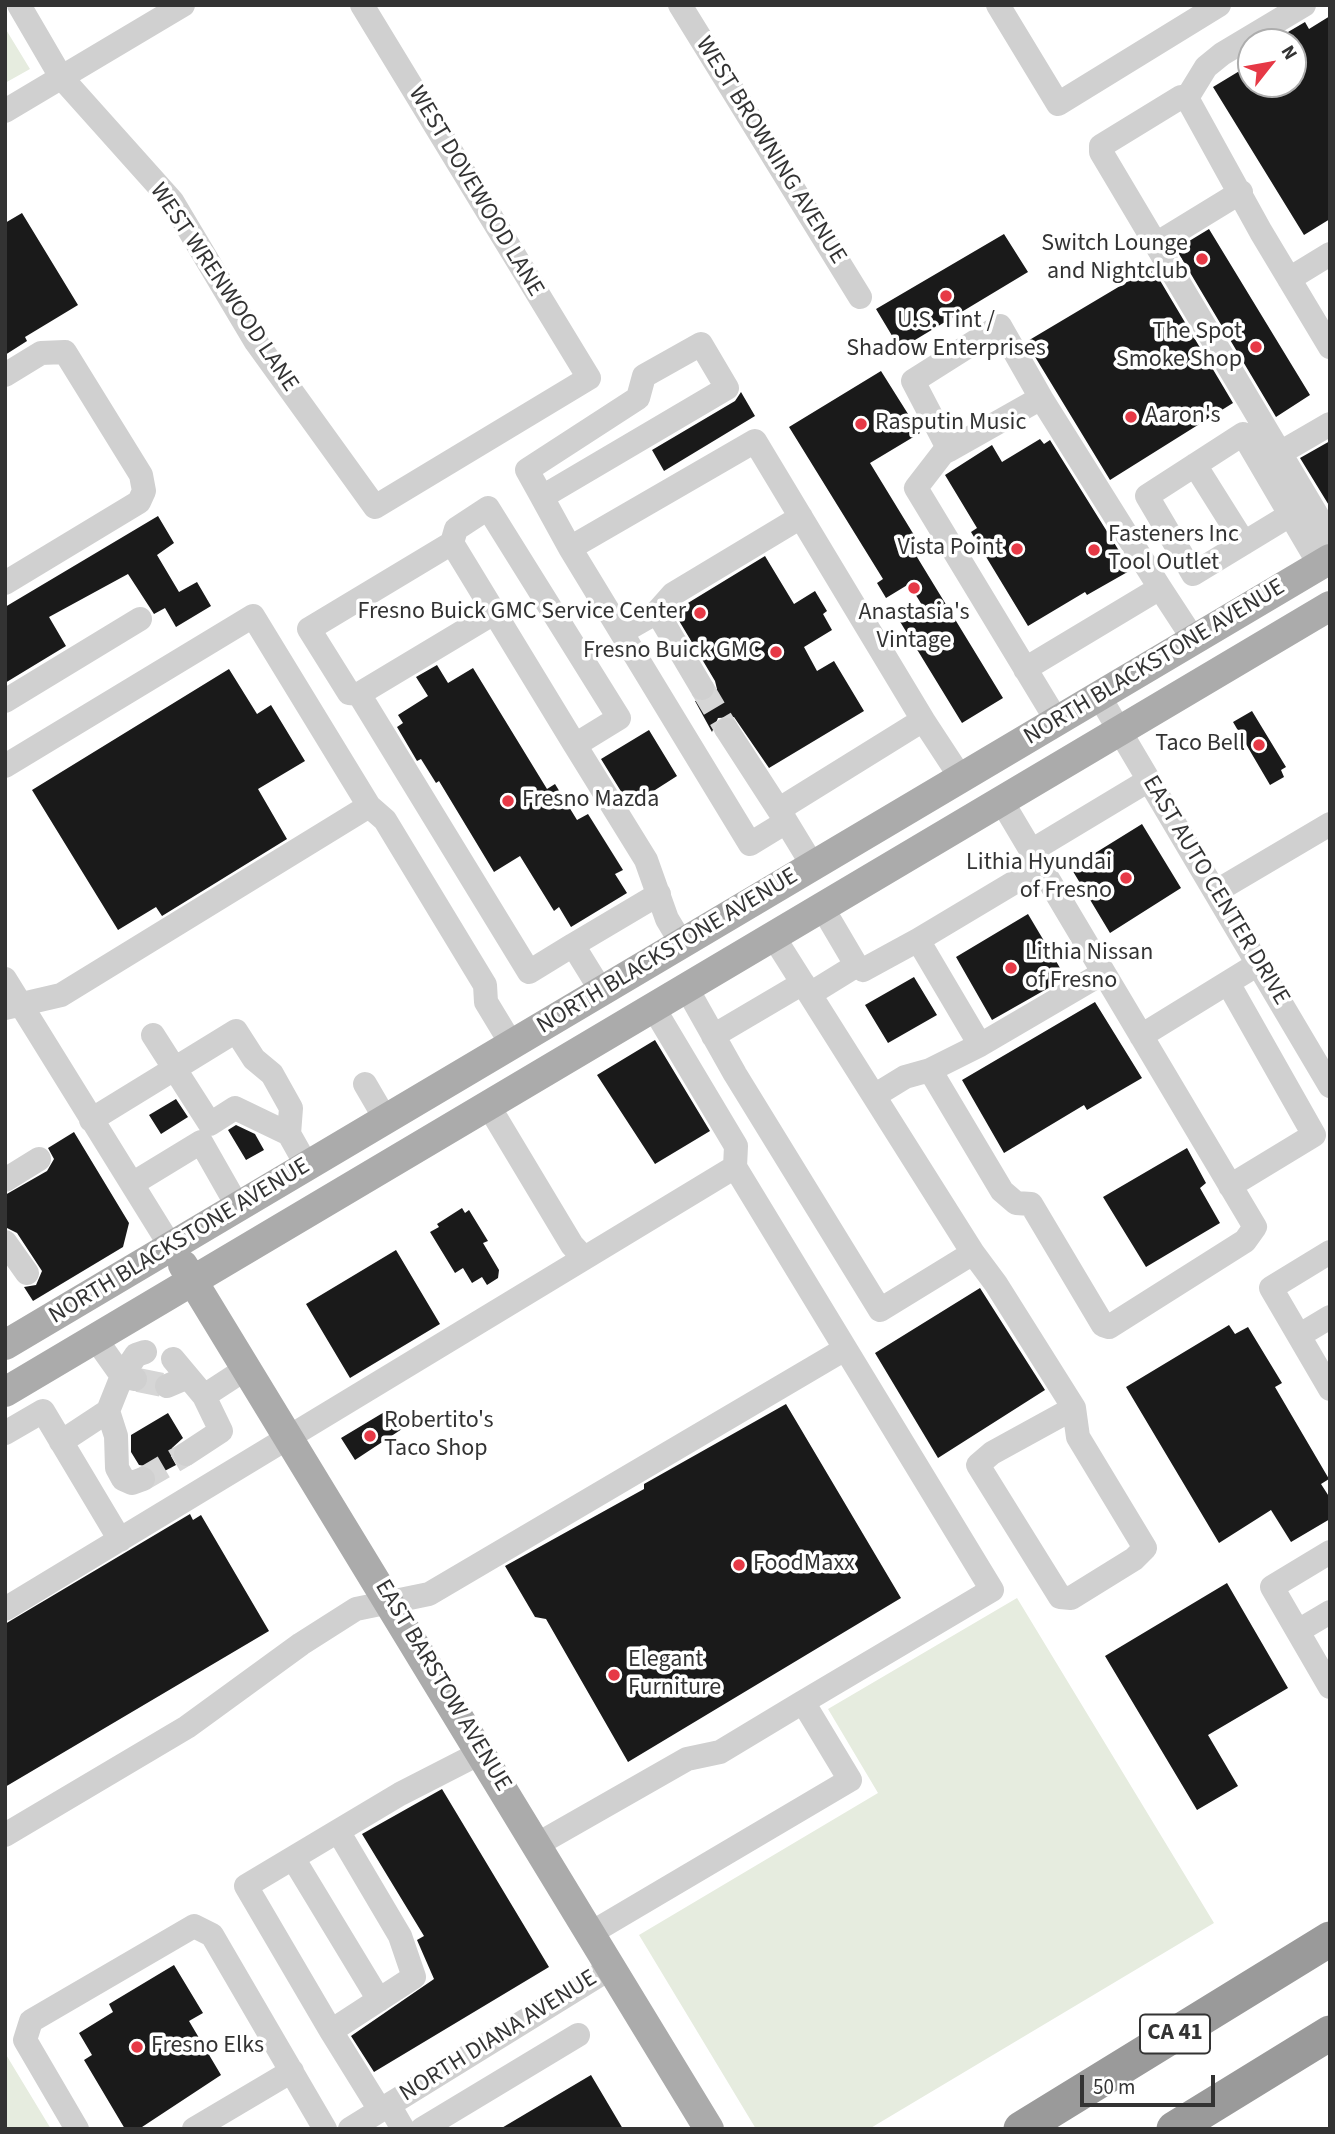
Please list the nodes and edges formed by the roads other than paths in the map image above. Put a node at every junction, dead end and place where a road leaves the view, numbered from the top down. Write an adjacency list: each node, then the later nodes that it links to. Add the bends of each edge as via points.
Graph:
1 (19, 5): 8 (street, WEST WRENWOOD LANE)
2 (183, 5): 8 (street)
3 (362, 5): 24 (street, WEST DOVEWOOD LANE, via 589,378)
4 (680, 5): 15 (street, WEST BROWNING AVENUE)
5 (998, 5): 6 (street, via 1058,104)
6 (1219, 5)
7 (1304, 5): 9 (street, via 1222,54 1206,67)
8 (61, 77): 10 (street); 24 (street, WEST WRENWOOD LANE, via 172,201 257,342)
9 (1187, 98): 11 (street); 12 (street, via 1181,97 1101,146)
10 (5, 111)
11 (1241, 192): 12 (street); 14 (street)
12 (1156, 244): 21 (street)
13 (1330, 254): 14 (street)
14 (1289, 279): 16 (street)
15 (860, 297)
16 (1330, 347)
17 (5, 374): 31 (street, via 41,353 65,352 141,475 144,491 139,502)
18 (1041, 398): 20 (street); 20 (street, via 1000,326 913,381); 32 (street)
19 (1330, 424): 21 (street)
20 (949, 450): 39 (street, via 916,488)
21 (1280, 453): 30 (street)
22 (1195, 465): 25 (street, via 1243,434); 28 (street); 28 (street, via 1147,496 1193,574)
23 (542, 497): 23 (street, via 727,388 701,344 644,376 639,398 527,470); 29 (street)
24 (374, 507)
25 (1290, 515): 28 (street); 30 (street)
26 (801, 517): 29 (street, via 755,440); 34 (street, via 673,594); 44 (street)
27 (452, 543): 35 (street); 41 (street, via 309,629 349,694); 48 (street, via 456,529 488,508 620,718)
28 (1244, 543)
29 (570, 548): 37 (street)
30 (1326, 554): 38 (main road, NORTH BLACKSTONE AVENUE)
31 (5, 583)
32 (1160, 587): 38 (street); 39 (street)
33 (1330, 606): 47 (main road, NORTH BLACKSTONE AVENUE)
34 (657, 612): 37 (street); 40 (street)
35 (494, 613): 41 (street); 48 (street)
36 (140, 619): 43 (street)
37 (622, 632): 54 (street, via 750,844)
38 (1194, 640): 42 (main road, NORTH BLACKSTONE AVENUE)
39 (1025, 669): 45 (street)
40 (702, 688)
41 (359, 694): 64 (street, via 529,971)
42 (1099, 696): 45 (main road, NORTH BLACKSTONE AVENUE); 47 (street, EAST AUTO CENTER DRIVE)
43 (5, 701)
44 (923, 720): 50 (street); 54 (street, via 786,805)
45 (1057, 722): 50 (main road, NORTH BLACKSTONE AVENUE)
46 (727, 730): 54 (street)
47 (1119, 730): 51 (street, EAST AUTO CENTER DRIVE); 52 (main road, NORTH BLACKSTONE AVENUE)
48 (575, 745): 59 (street, via 646,860)
49 (5, 766): 53 (street, via 253,616)
50 (961, 778): 57 (main road, NORTH BLACKSTONE AVENUE)
51 (1149, 780): 56 (street); 58 (street, EAST AUTO CENTER DRIVE)
52 (1001, 800): 56 (street); 60 (main road, NORTH BLACKSTONE AVENUE)
53 (369, 806): 73 (street, via 61,995); 78 (street, via 386,820 485,985 486,1002)
54 (784, 818): 57 (street)
55 (1330, 824): 58 (street)
56 (1035, 859): 62 (street); 67 (street)
57 (813, 866): 63 (main road, NORTH BLACKSTONE AVENUE)
58 (1216, 892): 65 (street, EAST AUTO CENTER DRIVE)
59 (659, 894): 63 (street); 64 (street)
60 (822, 907): 61 (main road, NORTH BLACKSTONE AVENUE); 66 (street)
61 (773, 936): 70 (main road, NORTH BLACKSTONE AVENUE); 71 (street)
62 (918, 940): 66 (street, via 863,970); 79 (street)
63 (682, 944): 72 (main road, NORTH BLACKSTONE AVENUE)
64 (573, 946): 72 (street)
65 (1258, 964): 69 (street); 83 (street, EAST AUTO CENTER DRIVE)
66 (858, 965): 71 (street)
67 (1103, 973): 77 (street); 79 (street)
68 (5, 979): 73 (street)
69 (1228, 984): 77 (street); 88 (street)
70 (686, 987): 74 (main road, NORTH BLACKSTONE AVENUE); 76 (street)
71 (806, 988): 76 (street); 84 (street)
72 (602, 992): 78 (main road, NORTH BLACKSTONE AVENUE)
73 (13, 1006): 87 (street)
74 (653, 1007): 85 (main road, NORTH BLACKSTONE AVENUE); 93 (street, via 736,1146)
75 (153, 1035): 80 (street)
76 (713, 1035): 101 (street, via 880,1310)
77 (1141, 1036): 96 (street)
78 (512, 1045): 86 (main road, NORTH BLACKSTONE AVENUE)
79 (980, 1045): 81 (street)
80 (174, 1069): 87 (street); 89 (street); 90 (street, via 236,1031 254,1059 272,1074 291,1108)
81 (930, 1070): 84 (street, via 905,1077); 96 (street, via 1002,1191 1016,1203 1031,1204 1103,1325 1109,1327 1245,1241 1255,1227)
82 (365, 1084): 86 (street)
83 (1330, 1086)
84 (874, 1096): 101 (street)
85 (488, 1105): 102 (street); 104 (main road, NORTH BLACKSTONE AVENUE)
86 (386, 1119): 92 (main road, NORTH BLACKSTONE AVENUE)
87 (91, 1121): 95 (street)
88 (1322, 1131): 96 (street)
89 (206, 1133): 90 (street, via 235,1108); 95 (street); 97 (street)
90 (289, 1134): 92 (street)
91 (39, 1159): 94 (street)
92 (307, 1166): 97 (main road, NORTH BLACKSTONE AVENUE)
93 (735, 1167): 102 (street); 109 (street)
94 (5, 1180)
95 (132, 1184): 99 (street)
96 (1230, 1186)
97 (238, 1207): 99 (main road, NORTH BLACKSTONE AVENUE)
98 (5, 1242): 103 (street)
99 (171, 1247): 104 (main road, EAST BARSTOW AVENUE); 108 (main road, NORTH BLACKSTONE AVENUE)
100 (1330, 1252): 106 (street, via 1272,1288)
101 (973, 1253): 113 (street)
102 (584, 1258): 116 (street)
103 (27, 1273)
104 (194, 1280): 107 (main road, NORTH BLACKSTONE AVENUE); 110 (main road, EAST BARSTOW AVENUE)
105 (1330, 1317): 106 (street)
106 (1300, 1335): 111 (street)
107 (95, 1338): 112 (main road, NORTH BLACKSTONE AVENUE); 114 (street, via 135,1367)
108 (5, 1345)
109 (845, 1349): 122 (street, via 429,1594); 127 (street, via 992,1590)
110 (247, 1367): 116 (main road, EAST BARSTOW AVENUE); 118 (street, via 180,1378 221,1431)
111 (1330, 1389)
112 (5, 1392)
113 (1074, 1408): 113 (street, via 1078,1437 1145,1548 1135,1559 1071,1598 1060,1597 978,1465 992,1452)
114 (108, 1411): 117 (street); 119 (street, via 116,1436 117,1468 123,1479 132,1483)
115 (5, 1433): 117 (street, via 43,1411)
116 (290, 1438): 120 (street); 122 (main road, EAST BARSTOW AVENUE)
117 (61, 1441): 120 (street)
118 (186, 1454)
119 (143, 1479)
120 (120, 1540): 123 (street)
121 (1330, 1552): 125 (street, via 1272,1587)
122 (391, 1602): 128 (main road, EAST BARSTOW AVENUE); 130 (street, via 356,1609 187,1727)
123 (5, 1609)
124 (1330, 1612): 125 (street)
125 (1298, 1631): 126 (street)
126 (1330, 1687)
127 (803, 1702): 131 (street, via 720,1752 687,1759); 133 (street, via 850,1780)
128 (482, 1752): 129 (street); 131 (main road, EAST BARSTOW AVENUE)
129 (338, 1831): 132 (street); 136 (street, via 400,1936 414,1977)
130 (5, 1835)
131 (538, 1844): 133 (main road, EAST BARSTOW AVENUE)
132 (293, 1858): 136 (street); 137 (street, via 246,1886)
133 (591, 1933): 135 (main road, EAST BARSTOW AVENUE)
134 (1330, 1939): 151 (highway, CA 41)
135 (612, 1967): 139 (street, NORTH DIANA AVENUE); 150 (main road, EAST BARSTOW AVENUE)
136 (379, 2000): 137 (street)
137 (331, 2031): 143 (street)
138 (1330, 2033): 152 (highway)
139 (504, 2034): 141 (street); 143 (street, NORTH DIANA AVENUE)
140 (578, 2035): 141 (street)
141 (525, 2067): 149 (street)
142 (292, 2071): 144 (street, via 212,1935 194,1926 31,2021 25,2040); 145 (street); 146 (street)
143 (384, 2108): 147 (street, NORTH DIANA AVENUE); 148 (street)
144 (77, 2129)
145 (194, 2129)
146 (325, 2129)
147 (350, 2129)
148 (403, 2129)
149 (422, 2129)
150 (709, 2129)
151 (1021, 2129)
152 (1174, 2129)

